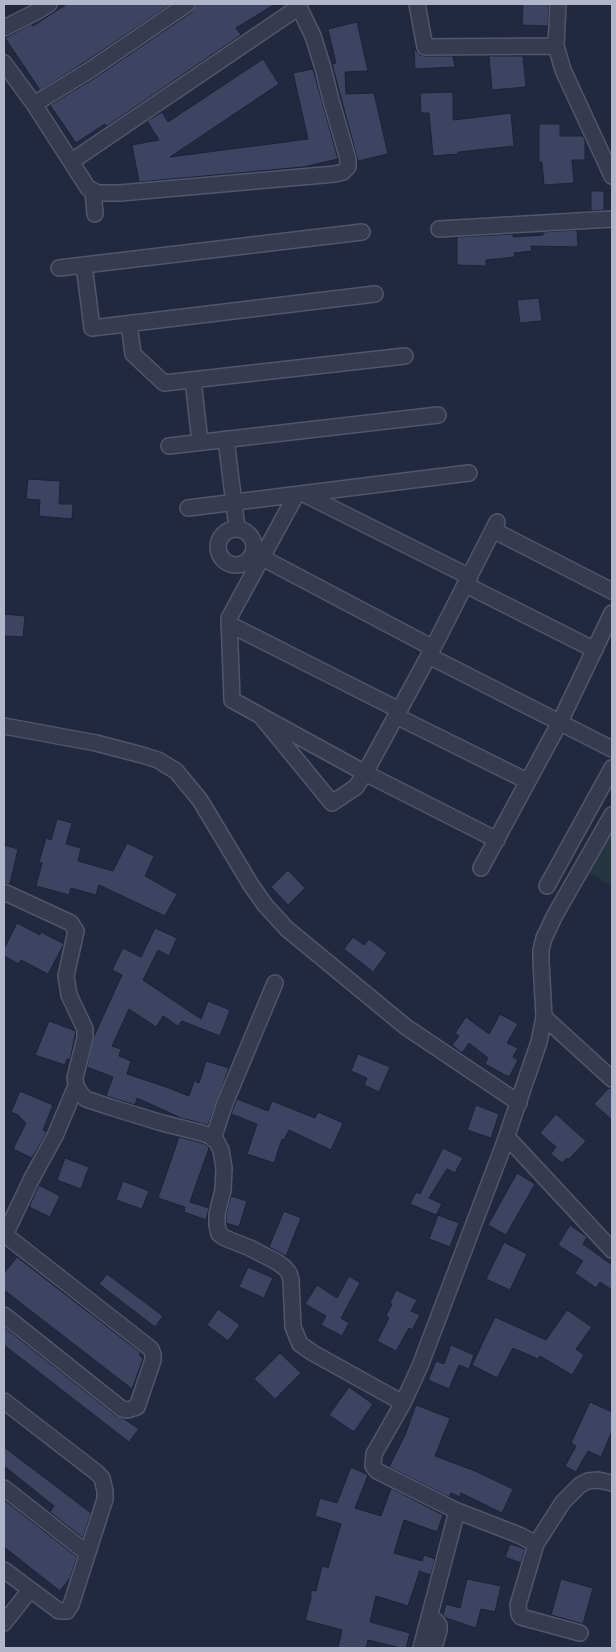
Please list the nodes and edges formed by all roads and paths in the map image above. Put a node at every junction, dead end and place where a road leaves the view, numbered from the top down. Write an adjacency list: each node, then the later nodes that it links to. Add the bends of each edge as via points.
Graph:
1 (49, 4): 6 (street)
2 (187, 4): 10 (street)
3 (417, 4): 8 (street, via 425,47)
4 (558, 4): 8 (street)
5 (299, 5): 11 (street); 13 (street, via 313,36 346,151 348,167 343,172 120,193)
6 (33, 8): 7 (street)
7 (4, 28)
8 (556, 46): 12 (street, via 562,70)
9 (4, 62): 10 (street)
10 (34, 104): 11 (street)
11 (72, 161): 13 (street)
12 (612, 176)
13 (93, 191): 14 (street)
14 (95, 214)
15 (612, 219): 16 (street)
16 (439, 229)
17 (362, 232): 18 (street)
18 (84, 265): 19 (street); 21 (street, via 92,328)
19 (59, 268)
20 (374, 294): 21 (street)
21 (129, 324): 23 (street, via 134,354 164,383)
22 (405, 356): 23 (street)
23 (193, 380): 26 (street)
24 (438, 415): 25 (street)
25 (226, 439): 26 (street); 30 (street)
26 (200, 442): 27 (street)
27 (169, 446)
28 (469, 473): 29 (street)
29 (300, 494): 30 (street); 33 (street); 34 (street)
30 (234, 503): 31 (street); 32 (street)
31 (188, 508)
32 (238, 528): 33 (street, via 248,533); 33 (street, via 226,531 219,540 218,551 224,561 235,565)
33 (258, 555): 37 (street); 39 (street)
34 (468, 581): 35 (street, via 495,526); 38 (street); 39 (street)
35 (612, 591)
36 (612, 613): 38 (street)
37 (229, 624): 40 (street); 41 (street, via 232,700)
38 (595, 650): 42 (street)
39 (431, 652): 40 (street); 42 (street)
40 (398, 713): 46 (street); 47 (street)
41 (260, 715): 46 (street); 46 (street, via 332,803 356,787)
42 (560, 722): 44 (street); 47 (street)
43 (4, 726): 57 (street, via 142,755 176,771 200,800 255,892 287,929 406,1027)
44 (612, 749)
45 (612, 768): 51 (street)
46 (365, 773): 49 (street)
47 (527, 781): 49 (street)
48 (612, 815): 54 (street, via 544,938 541,961)
49 (497, 840): 50 (street)
50 (481, 868)
51 (547, 886)
52 (4, 892): 56 (street, via 71,923 76,931 66,976 69,995 85,1029)
53 (275, 982): 59 (street)
54 (544, 1017): 55 (street); 57 (street)
55 (612, 1079)
56 (76, 1086): 59 (street, via 86,1099); 60 (street, via 55,1136)
57 (519, 1103): 58 (street)
58 (507, 1137): 61 (street); 64 (street)
59 (213, 1139): 64 (street, via 221,1150 224,1168 217,1214 219,1234 277,1262 289,1273 292,1280 292,1327 300,1344)
60 (5, 1235): 62 (street, via 151,1349 153,1360 137,1406 133,1410 122,1409)
61 (612, 1250)
62 (4, 1315)
63 (4, 1401): 69 (street, via 102,1478 105,1499)
64 (404, 1403): 67 (street, via 374,1454 374,1468)
65 (612, 1484): 68 (street, via 598,1480 580,1485 563,1502)
66 (4, 1488): 69 (street)
67 (457, 1512): 68 (street); 72 (street)
68 (536, 1544): 74 (street, via 518,1606 519,1614)
69 (87, 1553): 71 (street, via 67,1611 59,1611)
70 (4, 1570): 71 (street)
71 (30, 1590): 73 (street)
72 (430, 1617): 75 (street); 76 (street, via 439,1625)
73 (4, 1623)
74 (580, 1633)
75 (422, 1648)
76 (434, 1648)

